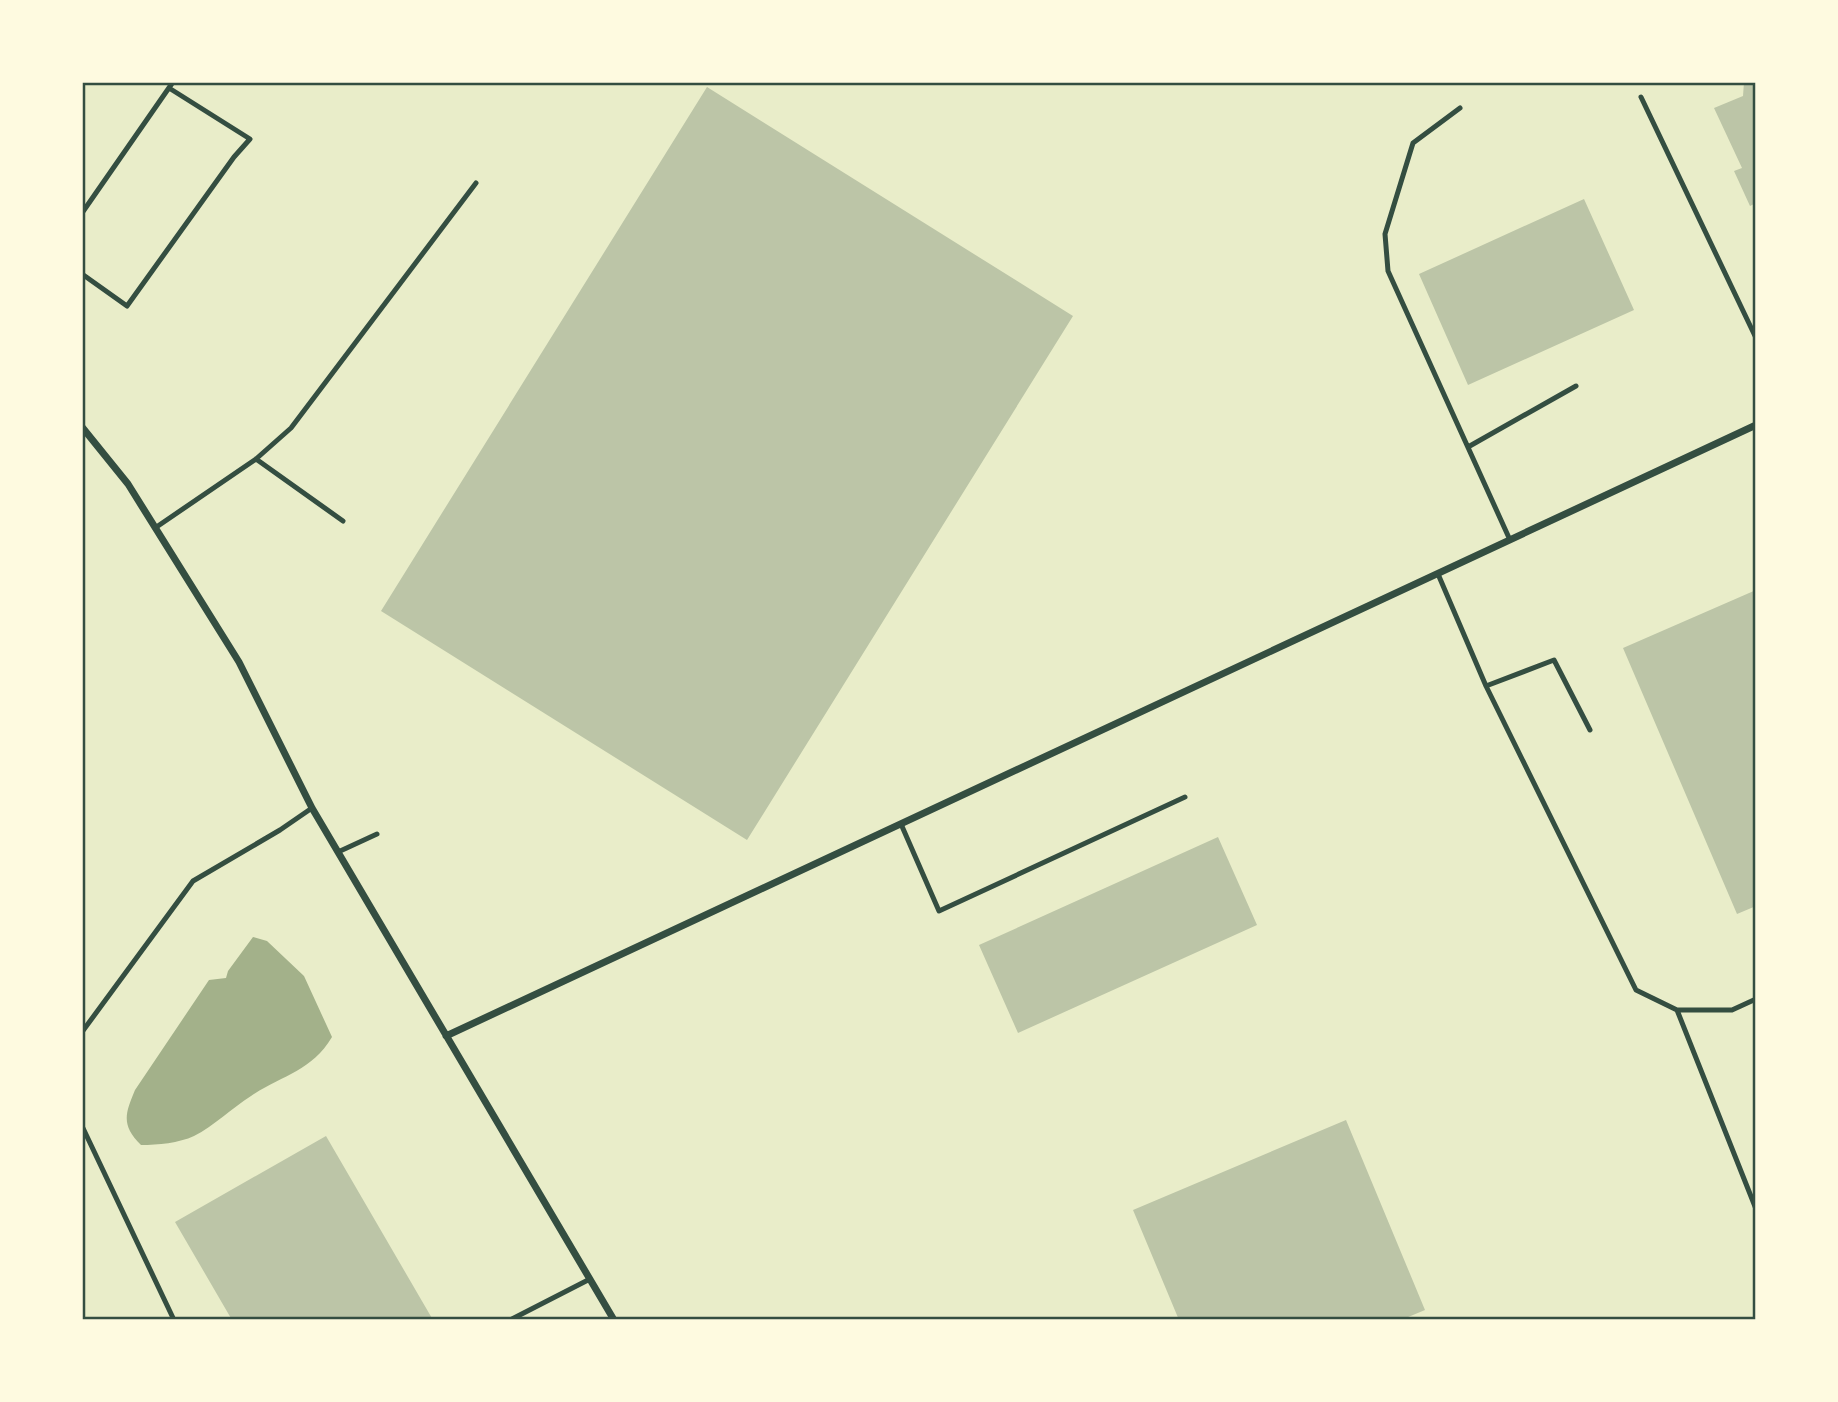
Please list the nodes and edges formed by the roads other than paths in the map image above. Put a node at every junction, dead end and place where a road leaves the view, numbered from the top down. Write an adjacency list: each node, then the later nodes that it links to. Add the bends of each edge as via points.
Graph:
1 (171, 85): 5 (lane); 6 (lane, via 250,139 127,306)
2 (1641, 97): 7 (lane)
3 (1460, 108): 11 (lane, via 1413,143 1385,234 1388,271)
4 (476, 183): 12 (lane, via 291,428)
5 (82, 213)
6 (82, 274)
7 (1755, 335)
8 (1576, 386): 11 (lane)
9 (1756, 425): 15 (street)
10 (82, 427): 14 (street, via 128,484)
11 (1468, 447): 15 (lane)
12 (256, 459): 13 (lane); 14 (lane)
13 (343, 521)
14 (155, 528): 20 (street, via 239,662)
15 (1510, 540): 16 (street)
16 (1438, 574): 17 (lane); 21 (street)
17 (1486, 686): 18 (lane, via 1554,660); 25 (lane, via 1636,990)
18 (1590, 730)
19 (1185, 797): 21 (lane, via 939,911)
20 (312, 808): 23 (street); 26 (lane, via 193,881)
21 (901, 824): 27 (street)
22 (377, 834): 23 (lane)
23 (338, 852): 27 (street)
24 (1756, 999): 25 (lane, via 1732,1010)
25 (1677, 1010): 29 (lane)
26 (82, 1032)
27 (446, 1036): 30 (street)
28 (82, 1126): 31 (lane)
29 (1756, 1209)
30 (590, 1279): 32 (lane); 33 (street)
31 (174, 1320)
32 (510, 1320)
33 (614, 1320)

